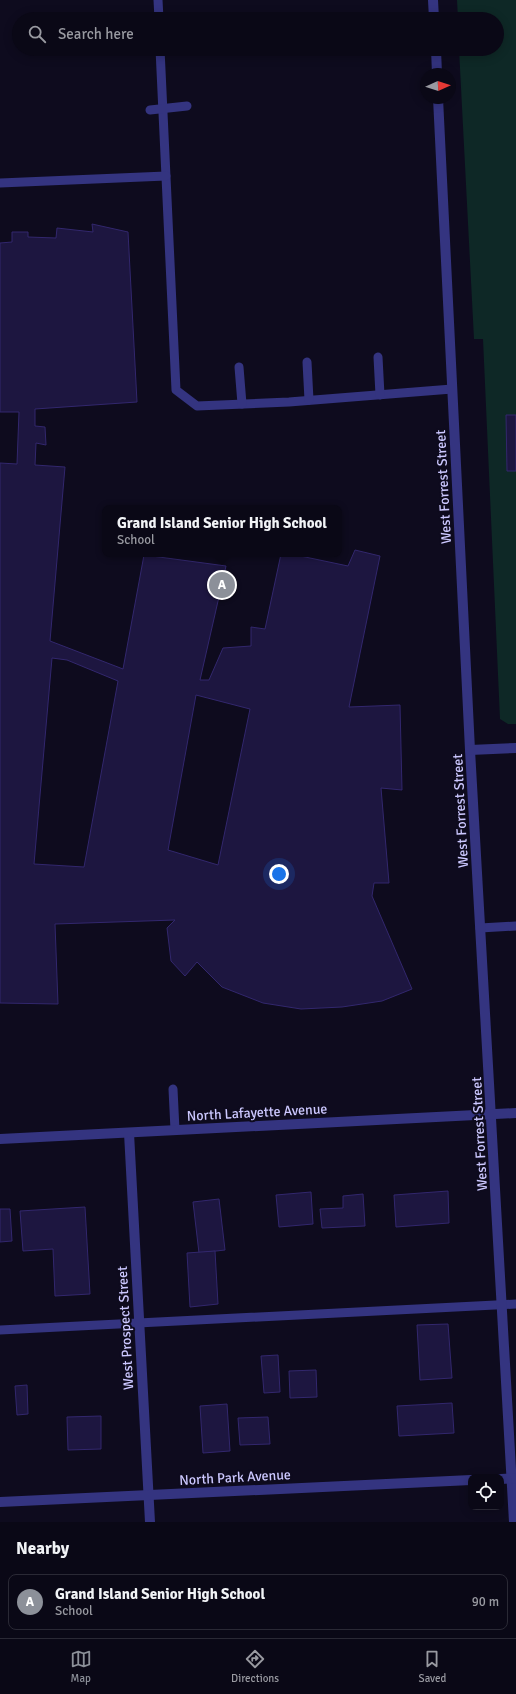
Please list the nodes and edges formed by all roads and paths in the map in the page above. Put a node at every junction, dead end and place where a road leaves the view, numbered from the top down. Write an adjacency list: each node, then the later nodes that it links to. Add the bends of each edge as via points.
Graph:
1 (158, 0): 3 (lane)
2 (433, 0): 4 (street)
3 (159, 12)
4 (434, 12)
5 (160, 56): 10 (lane)
6 (436, 56): 7 (street)
7 (437, 68)
8 (438, 104): 17 (street, West Forrest Street)
9 (187, 106): 10 (lane)
10 (163, 109): 11 (lane); 12 (lane)
11 (150, 110)
12 (166, 176): 13 (lane); 20 (lane, via 176,390 197,406)
13 (0, 183)
14 (378, 357): 18 (lane)
15 (306, 362): 19 (lane)
16 (239, 367): 20 (lane)
17 (452, 389): 18 (lane); 22 (street, West Forrest Street)
18 (380, 395): 19 (lane)
19 (308, 400): 20 (lane)
20 (242, 404)
21 (516, 748): 22 (street)
22 (470, 750): 24 (street, West Forrest Street)
23 (516, 926): 24 (lane)
24 (480, 928): 27 (street, West Forrest Street)
25 (172, 1089): 28 (lane)
26 (516, 1113): 27 (street, North Lafayette Avenue)
27 (492, 1114): 28 (street, North Lafayette Avenue); 32 (street, West Forrest Street)
28 (175, 1130): 29 (street, North Lafayette Avenue)
29 (129, 1133): 30 (street, North Lafayette Avenue); 33 (street, West Prospect Street)
30 (0, 1139)
31 (516, 1304): 32 (lane)
32 (503, 1305): 33 (lane); 35 (street, West Forrest Street)
33 (139, 1323): 34 (lane); 38 (street, West Prospect Street)
34 (0, 1330)
35 (514, 1478): 36 (street); 41 (street, West Forrest Street)
36 (504, 1479)
37 (468, 1480): 38 (street, North Park Avenue)
38 (148, 1495): 39 (street, North Park Avenue); 40 (street, West Prospect Street)
39 (0, 1502)
40 (150, 1522)
41 (514, 1522)

